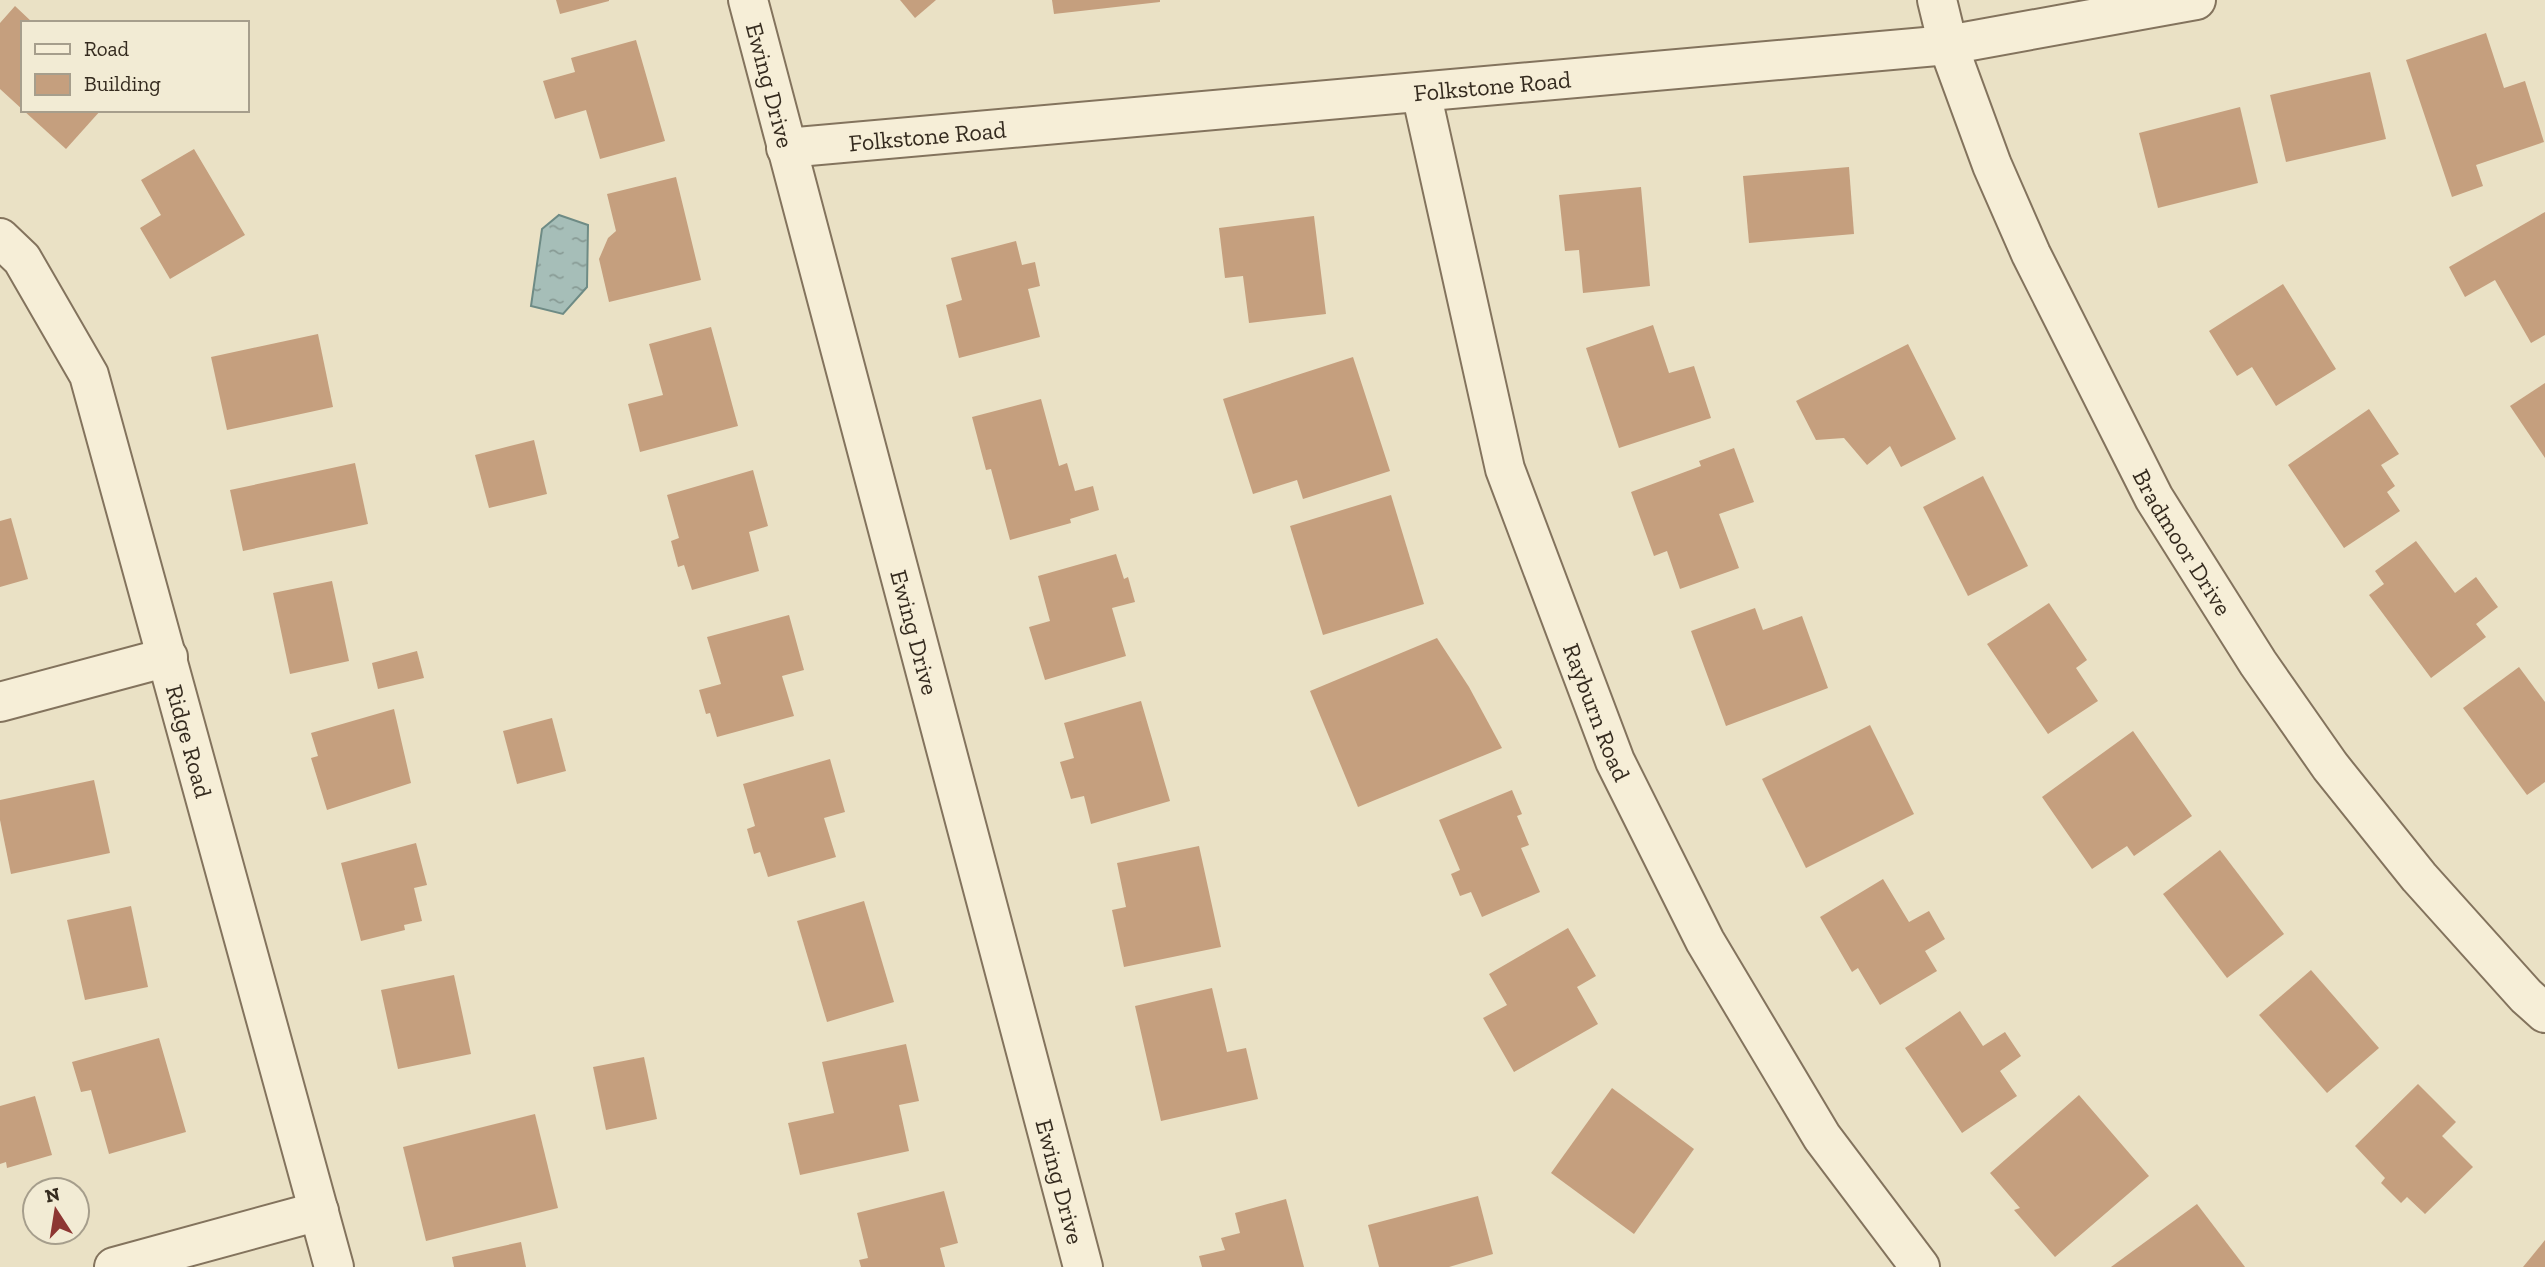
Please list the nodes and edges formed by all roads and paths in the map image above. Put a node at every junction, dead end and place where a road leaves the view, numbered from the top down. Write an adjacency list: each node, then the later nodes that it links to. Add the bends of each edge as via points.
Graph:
1 (748, 0): 6 (street, Ewing Drive)
2 (1937, 0): 4 (street, Bradmoor Drive)
3 (2196, 0): 4 (street, Folkstone Road)
4 (1948, 45): 5 (street, Folkstone Road); 10 (street, Bradmoor Drive, via 2031,254 2154,498 2258,663 2330,766 2419,877)
5 (1421, 92): 6 (street, Folkstone Road); 15 (street, Rayburn Road, via 1505,469 1615,761 1705,941 1815,1125)
6 (786, 148): 14 (street, Ewing Drive)
7 (0, 239): 8 (street, Ridge Road, via 22,258 89,375)
8 (168, 657): 9 (street); 11 (street, Ridge Road)
9 (0, 702)
10 (2545, 1013)
11 (319, 1211): 12 (street); 13 (street, Ridge Road)
12 (114, 1267)
13 (334, 1267)
14 (1083, 1267)
15 (1920, 1267)

